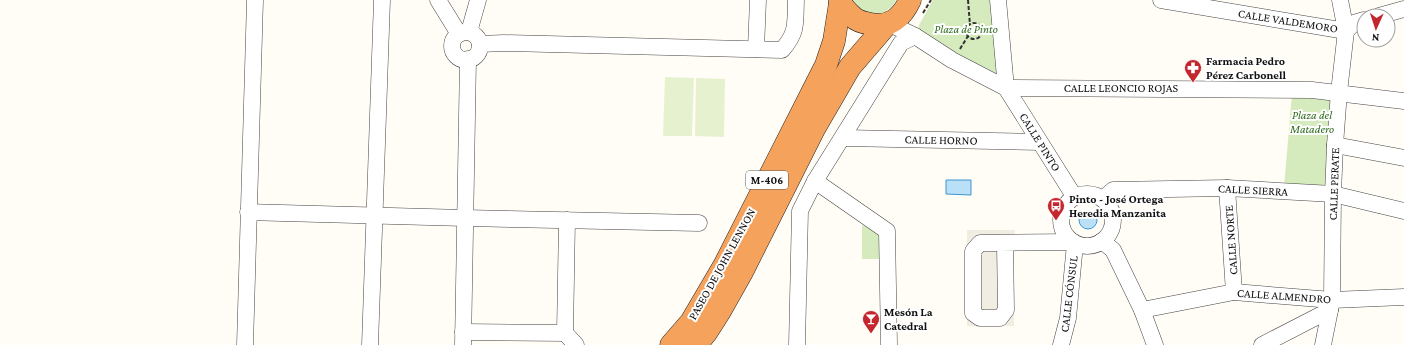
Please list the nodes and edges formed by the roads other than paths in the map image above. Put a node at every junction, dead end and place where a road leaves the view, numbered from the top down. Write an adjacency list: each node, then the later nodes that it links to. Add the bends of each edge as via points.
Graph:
1 (255, 0): 33 (street)
2 (382, 0): 34 (street)
3 (438, 0): 15 (street)
4 (478, 0): 15 (street)
5 (758, 0): 18 (street)
6 (796, 0): 18 (street, via 794,32 788,43 782,50)
7 (910, 0): 13 (highway, M-406, via 901,15)
8 (998, 0): 20 (street)
9 (1161, 0): 14 (street, CALLE VALDEMORO)
10 (1340, 0): 14 (street, CALLE PERATE)
11 (840, 2): 13 (highway, M-406, via 854,18 864,23); 51 (highway, PASEO DE JOHN LENNON / M-406, via 834,42 822,72 725,264 691,322)
12 (1356, 22): 14 (street, CALLE VALDEMORO)
13 (888, 24): 16 (street); 47 (highway, PASEO DE JOHN LENNON / M-406, via 850,67 818,122 742,272)
14 (1346, 31): 21 (street, CALLE PERATE)
15 (464, 33): 17 (street, via 475,35); 19 (street, via 455,38 453,48 460,58)
16 (915, 36): 20 (street, via 952,60); 23 (street, via 901,43)
17 (480, 44): 18 (street); 19 (street, via 476,56)
18 (756, 49)
19 (468, 59): 35 (street)
20 (1006, 88): 21 (street, CALLE LEONCIO ROJAS); 24 (street, CALLE PINTO)
21 (1339, 92): 22 (street, CALLE LEONCIO ROJAS); 25 (street, CALLE PERATE)
22 (1404, 101)
23 (844, 138): 24 (street, CALLE HORNO); 27 (street)
24 (1039, 142): 30 (street, CALLE PINTO)
25 (1335, 145): 26 (street); 29 (street, CALLE PERATE)
26 (1404, 158)
27 (815, 181): 52 (street, via 800,211); 53 (street, via 887,231)
28 (1227, 188): 29 (street, CALLE SIERRA); 31 (street, CALLE SIERRA, via 1113,190); 41 (street, CALLE NORTE)
29 (1333, 194): 32 (street, CALLE SIERRA); 43 (street, CALLE PERATE)
30 (1074, 196): 31 (street, via 1088,193); 39 (street, via 1063,207 1060,215 1062,230)
31 (1103, 199): 38 (street, via 1111,208 1113,220 1108,236)
32 (1404, 211)
33 (248, 212): 34 (street); 48 (street)
34 (375, 216): 35 (street); 49 (street)
35 (466, 218): 36 (street); 46 (street)
36 (567, 220): 37 (street); 45 (street)
37 (699, 223)
38 (1102, 241): 39 (street, via 1089,246); 44 (street, via 1113,250)
39 (1074, 243): 40 (street); 54 (street, CALLE CÓNSUL, via 1068,318)
40 (1005, 244): 40 (street, via 1006,310 1000,318 980,318 973,313 973,251 980,243)
41 (1234, 292): 43 (street, CALLE ALMENDRO); 44 (street, CALLE ALMENDRO)
42 (1404, 297): 43 (street, CALLE ALMENDRO)
43 (1331, 305): 56 (street); 57 (street, CALLE PERATE)
44 (1142, 310): 55 (street)
45 (565, 332): 46 (street); 50 (street)
46 (463, 339)
47 (702, 341)
48 (245, 345)
49 (370, 345)
50 (576, 345)
51 (671, 345)
52 (797, 345)
53 (889, 345)
54 (1061, 345)
55 (1155, 345)
56 (1262, 345)
57 (1323, 345)

